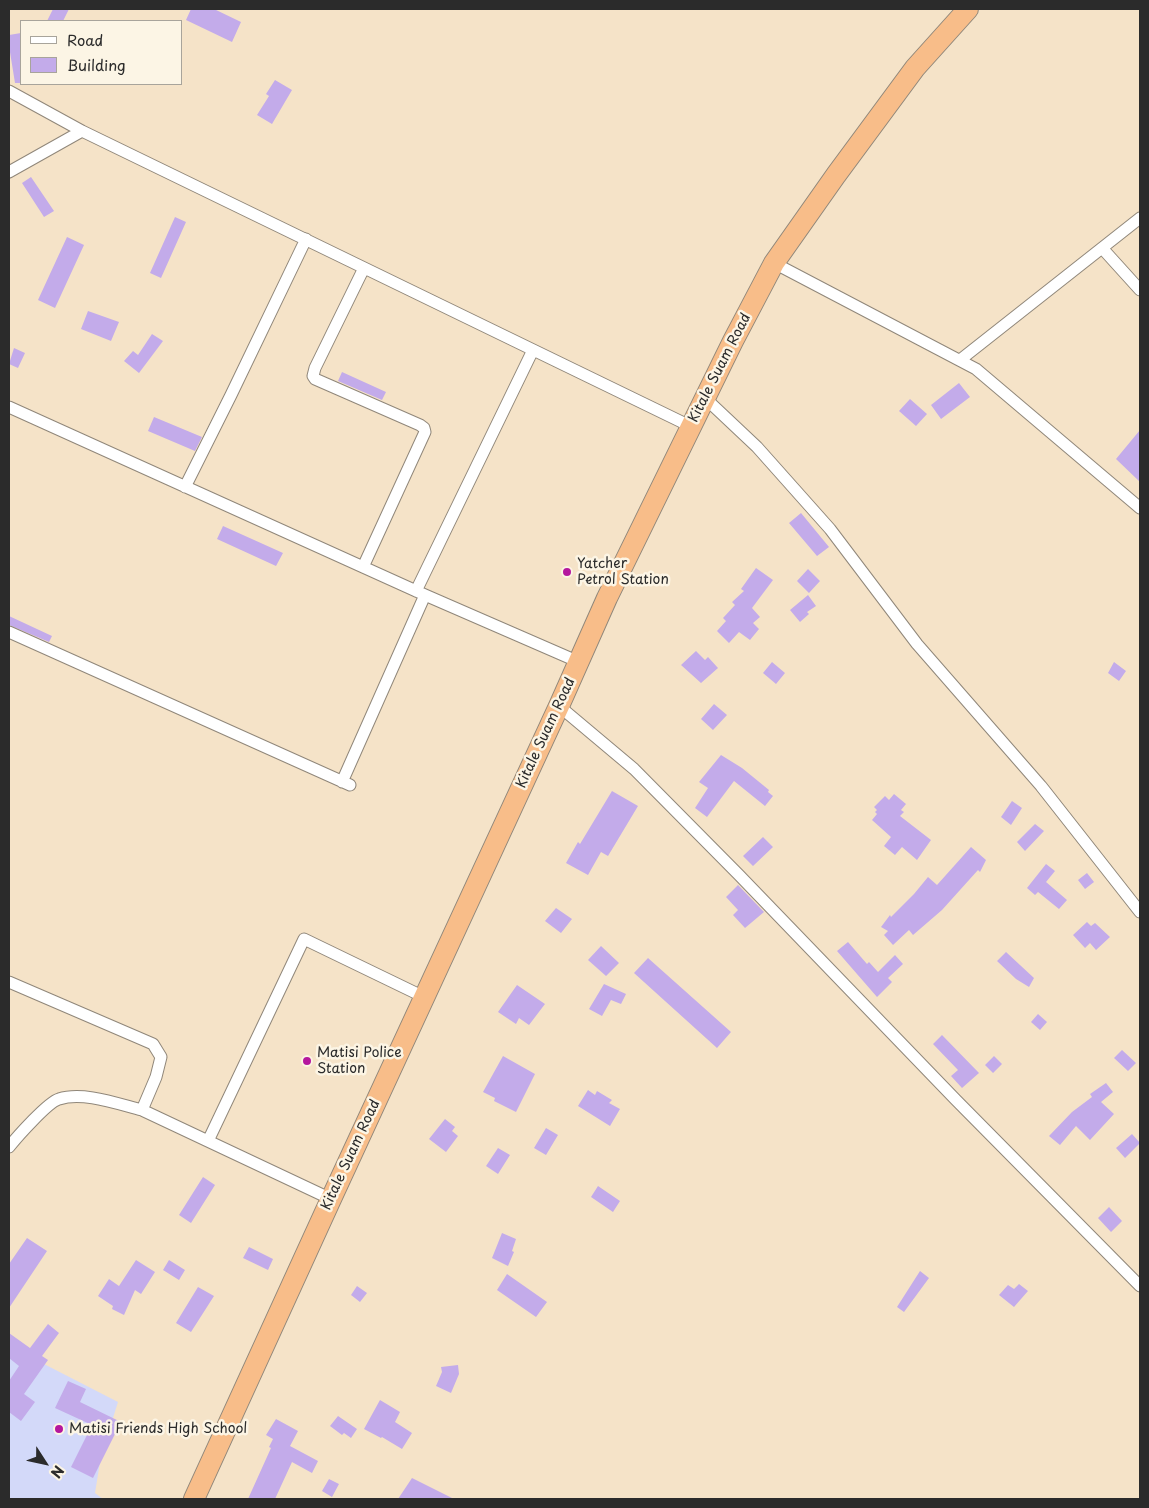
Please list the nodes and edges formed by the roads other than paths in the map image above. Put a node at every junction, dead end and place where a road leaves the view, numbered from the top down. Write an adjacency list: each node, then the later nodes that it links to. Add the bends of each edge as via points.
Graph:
1 (968, 9): 8 (highway, Kitale Suam Road, via 915,68)
2 (9, 91): 3 (street)
3 (82, 131): 4 (street); 6 (street)
4 (9, 172)
5 (1140, 218): 7 (street)
6 (306, 239): 9 (street); 16 (street)
7 (1102, 248): 10 (street); 12 (street)
8 (774, 263): 12 (street); 13 (highway, Kitale Suam Road)
9 (364, 268): 11 (street); 18 (street, via 315,368 314,380 420,425 425,432)
10 (1140, 290)
11 (533, 350): 15 (street); 19 (street)
12 (960, 360): 17 (street, via 1005,392)
13 (705, 398): 15 (highway, Kitale Suam Road); 23 (street, via 758,447 830,529 917,644 1041,786)
14 (9, 407): 16 (street)
15 (690, 426): 21 (highway, Kitale Suam Road)
16 (185, 487): 18 (street)
17 (1140, 508)
18 (363, 567): 19 (street)
19 (420, 593): 20 (street, via 346,784); 21 (street)
20 (9, 632)
21 (579, 662): 22 (highway, Kitale Suam Road)
22 (559, 706): 25 (highway, Kitale Suam Road); 30 (street, via 634,770)
23 (1140, 912)
24 (9, 982): 26 (street, via 153,1044 161,1057)
25 (424, 997): 27 (street, via 304,940); 29 (highway, Kitale Suam Road)
26 (142, 1110): 27 (street); 28 (street, via 94,1098 58,1099 37,1116)
27 (208, 1142): 29 (street)
28 (9, 1147)
29 (331, 1199): 31 (highway, Kitale Suam Road)
30 (1140, 1286)
31 (194, 1499)

